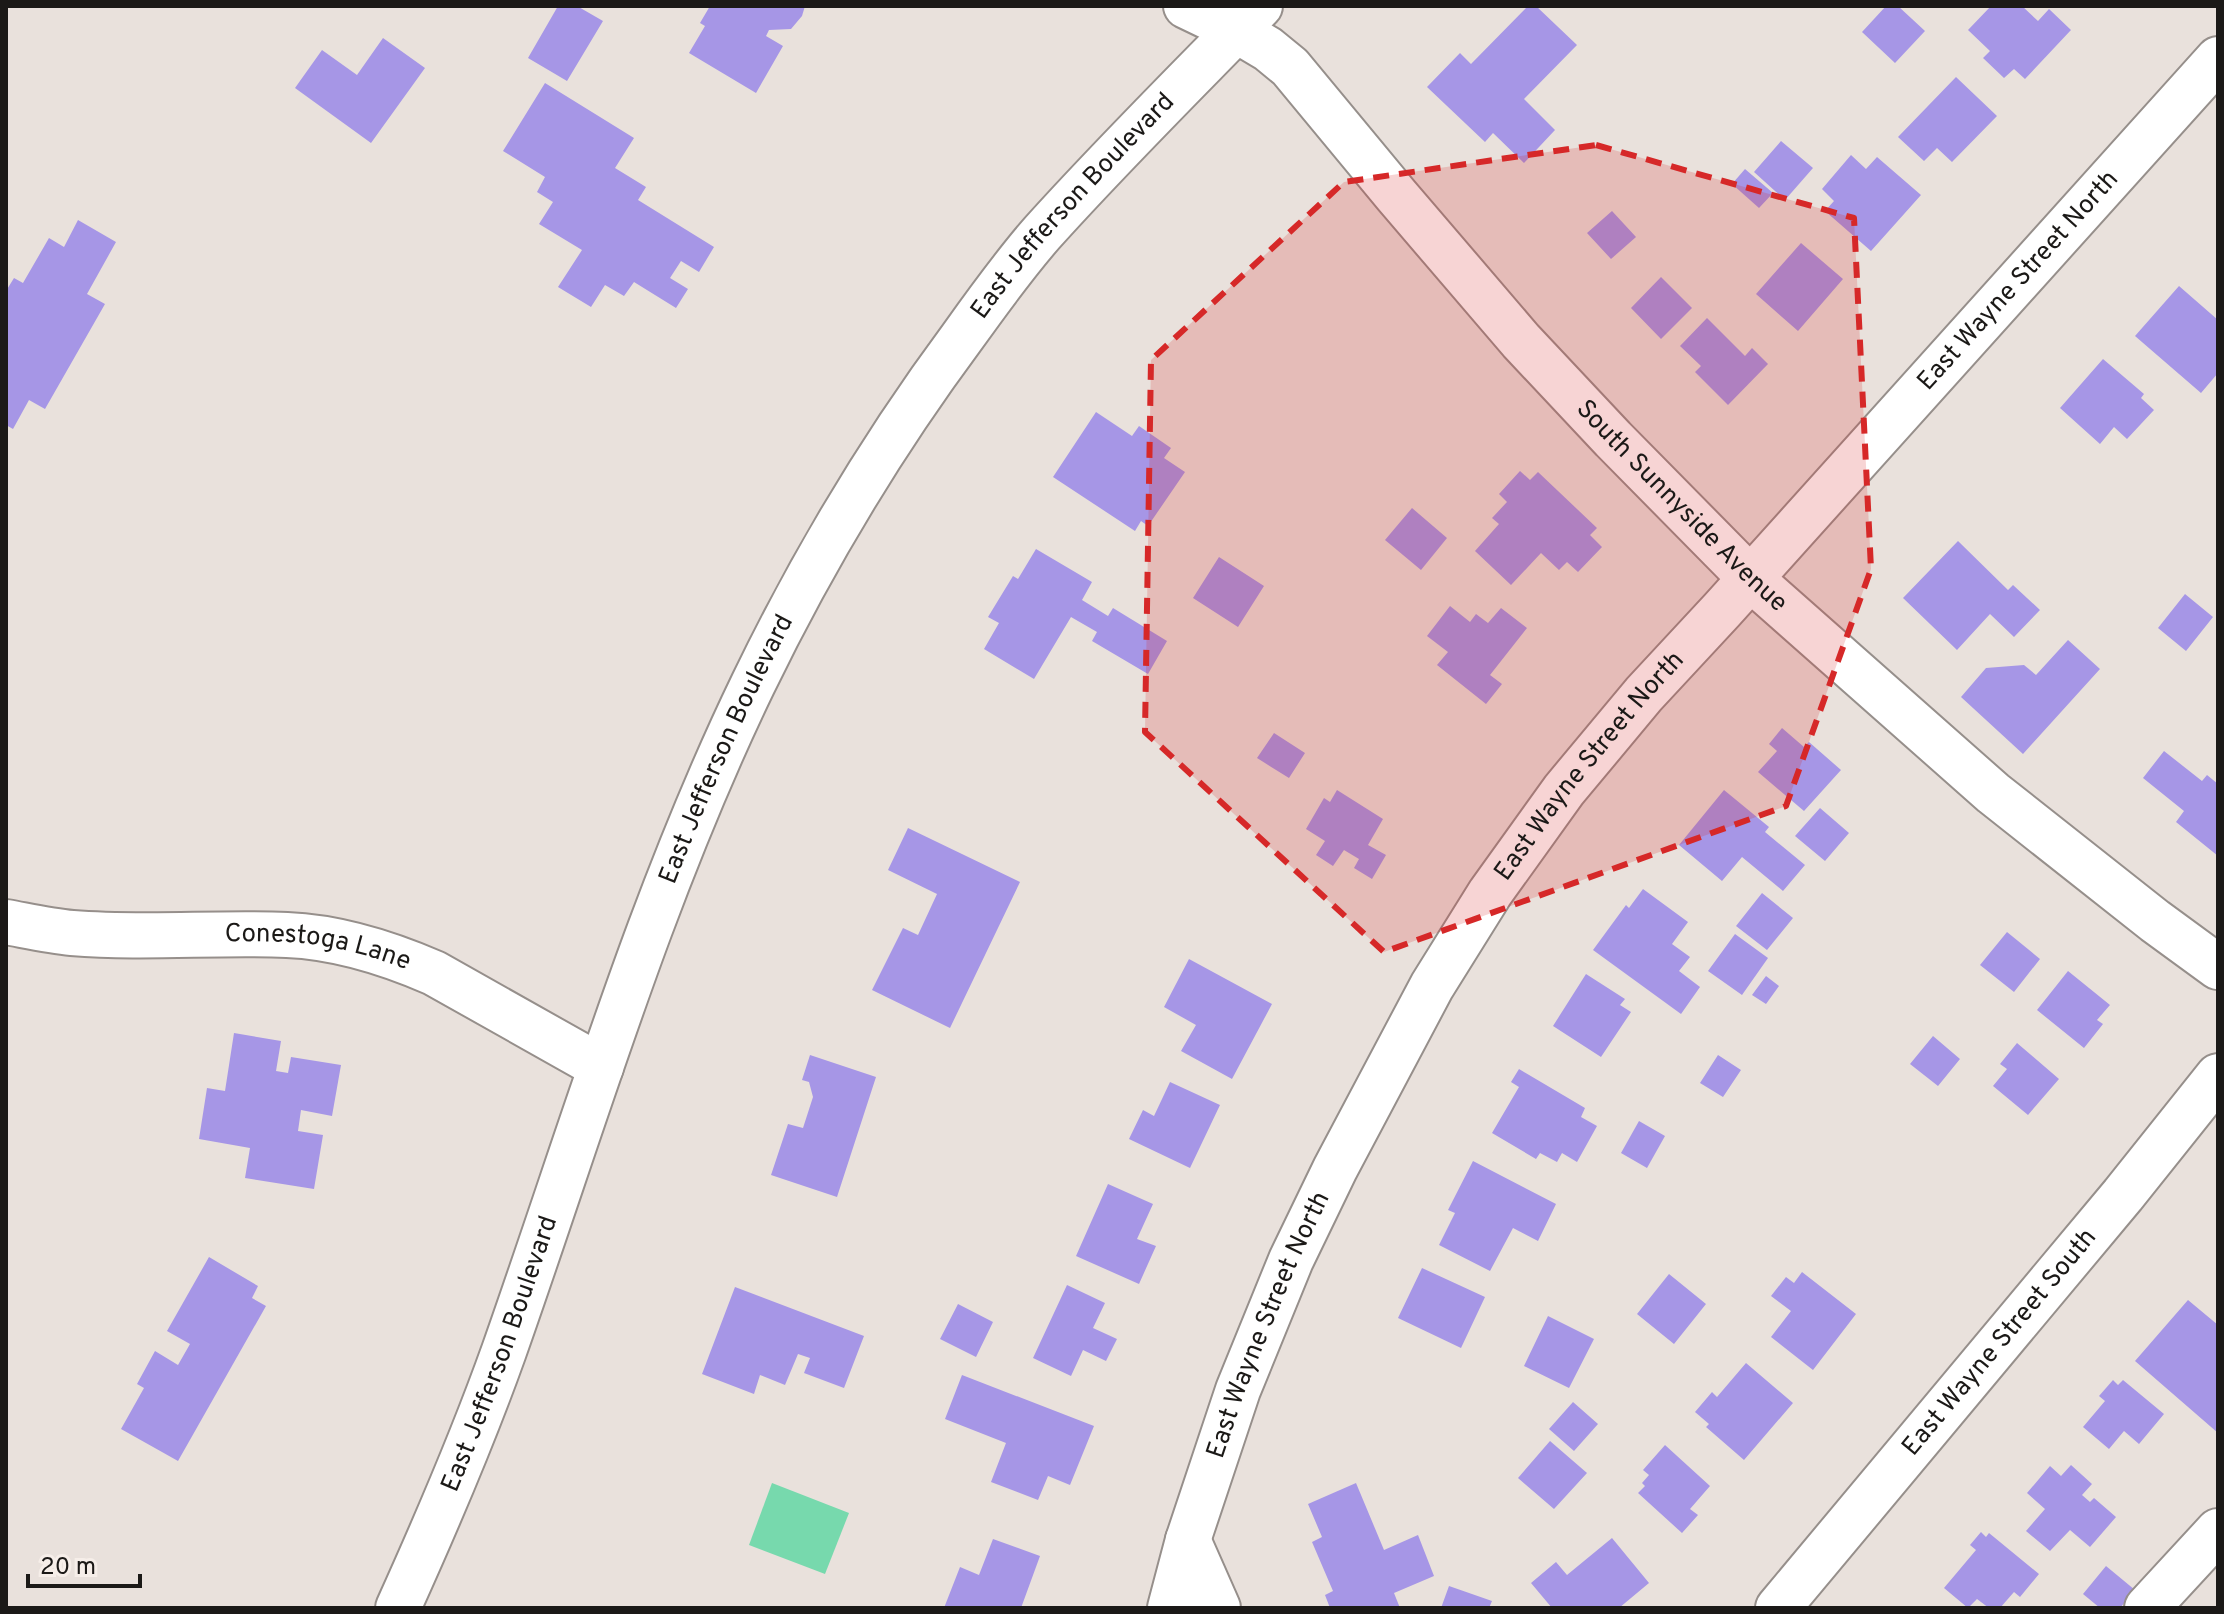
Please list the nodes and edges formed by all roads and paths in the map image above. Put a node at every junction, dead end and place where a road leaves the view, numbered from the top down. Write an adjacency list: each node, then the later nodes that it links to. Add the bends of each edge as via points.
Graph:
1 (1186, 6): 2 (street, South Sunnyside Avenue)
2 (1248, 18): 4 (street, South Sunnyside Avenue, via 1268,49 1290,67 1521,341); 7 (street, East Jefferson Boulevard, via 1040,236 922,390 859,491 792,606 717,763 668,878)
3 (2218, 59): 4 (street, East Wayne Street North)
4 (1751, 579): 6 (street, South Sunnyside Avenue, via 1993,793); 10 (street, East Wayne Street North, via 1564,790 1432,986 1291,1260 1238,1390)
5 (6, 922): 7 (street, Conestoga Lane, via 70,933 289,935 349,943 434,973)
6 (2218, 967)
7 (601, 1067): 11 (street, East Jefferson Boulevard, via 502,1357)
8 (2218, 1076): 14 (street, East Wayne Street South)
9 (2218, 1531): 15 (street)
10 (1188, 1540): 12 (street, East Wayne Street North); 13 (street)
11 (398, 1608)
12 (1170, 1608)
13 (1218, 1608)
14 (1778, 1608)
15 (2147, 1608)

